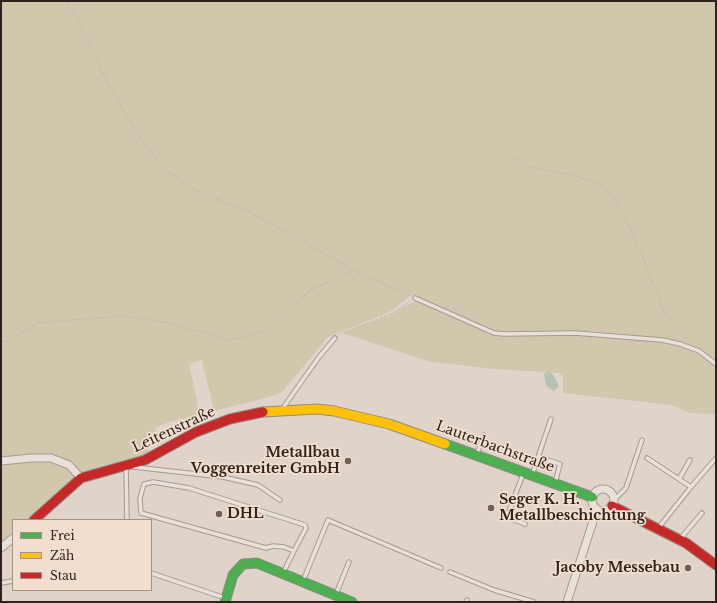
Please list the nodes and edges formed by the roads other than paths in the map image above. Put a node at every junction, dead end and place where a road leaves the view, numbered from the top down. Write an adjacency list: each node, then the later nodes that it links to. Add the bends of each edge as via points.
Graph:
1 (415, 298): 3 (lane, via 494,333 608,334 662,340 688,346)
2 (335, 338): 4 (lane)
3 (716, 364)
4 (281, 411): 6 (street, Leitenstraße, via 334,411); 15 (street, Leitenstraße, via 230,419 196,432 145,460)
5 (551, 419): 10 (lane)
6 (389, 424): 9 (street, Lauterbachstraße)
7 (484, 435): 9 (lane)
8 (642, 440): 23 (lane, via 626,488)
9 (477, 456): 16 (street, Lauterbachstraße)
10 (538, 457): 16 (lane); 19 (lane, via 560,464)
11 (647, 458): 18 (lane)
12 (716, 458): 20 (lane)
13 (690, 460): 18 (lane)
14 (1, 461): 17 (street, via 51,458 69,465)
15 (128, 466): 17 (street, Leitenstraße); 22 (lane, via 223,477 258,485); 27 (lane)
16 (528, 474): 19 (street, Lauterbachstraße); 28 (lane, via 507,517)
17 (80, 478): 26 (street, Leitenstraße)
18 (679, 479): 20 (lane)
19 (554, 484): 21 (street, Lauterbachstraße)
20 (692, 487): 29 (lane)
21 (592, 498): 23 (street, via 596,492 609,491); 24 (street)
22 (280, 500)
23 (613, 503): 24 (street, via 604,511); 29 (street)
24 (597, 509): 47 (street)
25 (702, 513): 31 (lane)
26 (35, 519)
27 (127, 519)
28 (525, 524)
29 (657, 529): 31 (street)
30 (12, 539): 32 (street)
31 (680, 540): 35 (street)
32 (1, 548)
33 (294, 551): 33 (lane, via 306,528 305,525 189,488 154,482 144,484 140,498 141,513 266,548 284,547); 39 (lane)
34 (349, 562): 43 (lane)
35 (716, 565)
36 (441, 568): 41 (lane, via 328,520)
37 (450, 572): 46 (lane, via 494,590)
38 (152, 573): 44 (lane)
39 (283, 574): 41 (street); 44 (street, via 257,564 243,564 233,575)
40 (12, 581): 42 (lane)
41 (303, 582): 43 (street)
42 (1, 583)
43 (336, 595): 45 (street)
44 (225, 600)
45 (352, 602)
46 (534, 602)
47 (566, 602)

